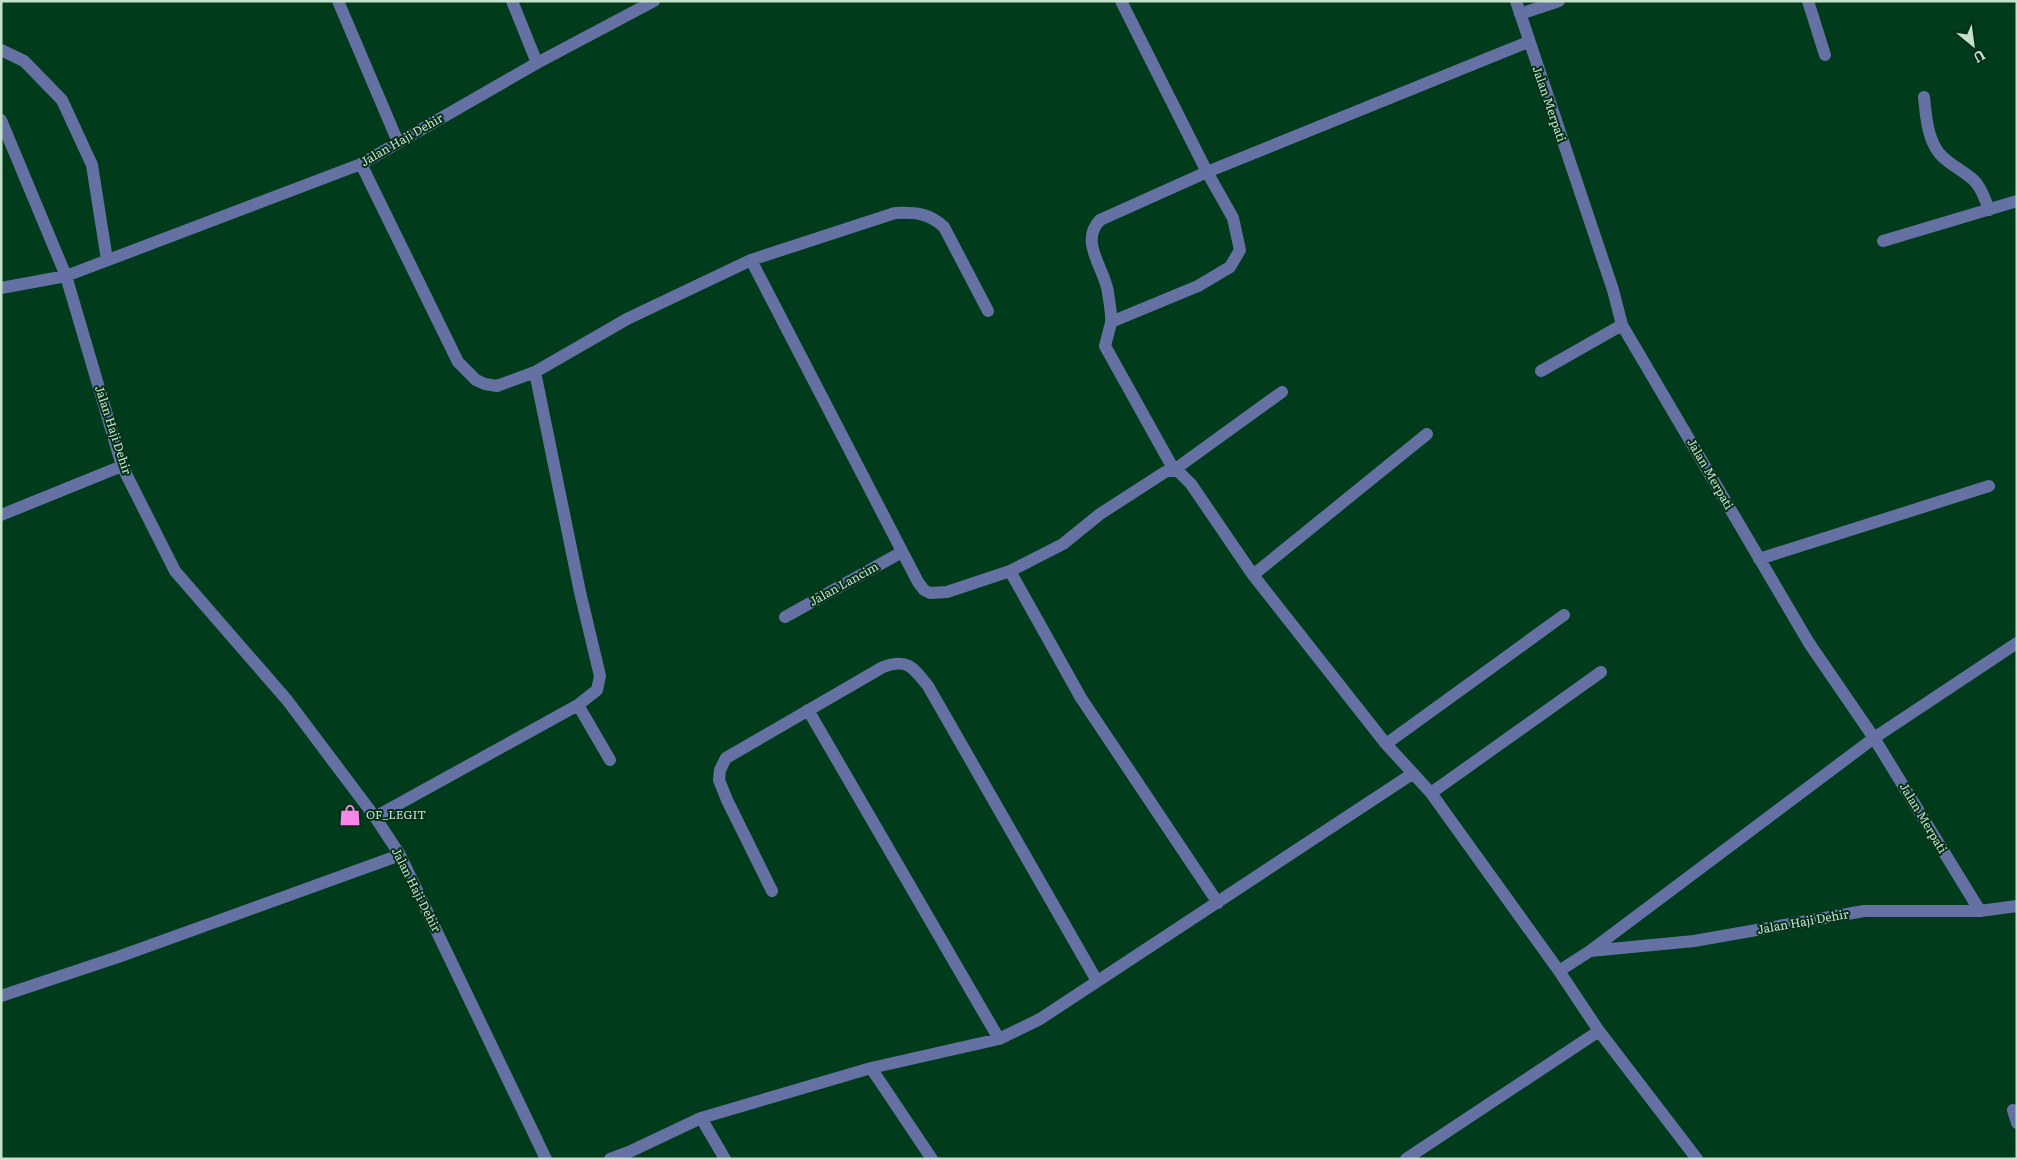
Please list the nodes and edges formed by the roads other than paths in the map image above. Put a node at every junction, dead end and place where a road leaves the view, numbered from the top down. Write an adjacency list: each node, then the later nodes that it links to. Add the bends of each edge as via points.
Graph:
1 (338, 1): 15 (street)
2 (512, 1): 12 (street)
3 (654, 1): 12 (street, Jalan Haji Dehir)
4 (1121, 1): 17 (street)
5 (1516, 1): 8 (street, Jalan Merpati)
6 (1559, 1): 8 (street)
7 (1808, 1): 11 (street)
8 (1520, 14): 9 (street, Jalan Merpati)
9 (1528, 42): 17 (street); 27 (street, Jalan Merpati)
10 (1, 50): 21 (street, via 24,61 62,100 92,165)
11 (1826, 55)
12 (537, 63): 15 (street, Jalan Haji Dehir)
13 (1924, 97): 19 (street, via 1932,141 1955,168 1971,177)
14 (1, 120): 23 (street)
15 (398, 142): 16 (street, Jalan Haji Dehir)
16 (361, 164): 21 (street, Jalan Haji Dehir); 29 (street, via 458,362 476,380 497,386)
17 (1207, 172): 26 (street, via 1100,220 1094,226 1091,242 1108,290); 26 (street, via 1234,218 1240,250 1230,267 1198,286)
18 (2017, 201): 19 (street)
19 (1989, 210): 20 (street)
20 (1883, 241)
21 (107, 260): 23 (street, Jalan Haji Dehir)
22 (751, 260): 25 (street, via 895,213 923,214 944,226); 29 (street, via 627,319); 36 (street)
23 (66, 276): 24 (street); 32 (street, Jalan Haji Dehir)
24 (1, 288)
25 (988, 311)
26 (1111, 322): 33 (street, via 1105,346)
27 (1622, 325): 28 (street); 37 (street, Jalan Merpati)
28 (1541, 371)
29 (535, 372): 44 (street, via 600,676 597,690)
30 (1282, 392): 33 (street)
31 (1427, 434): 39 (street)
32 (122, 466): 35 (street); 51 (street, Jalan Haji Dehir, via 175,571 287,700)
33 (1174, 470): 38 (street, via 1165,472 1100,514 1063,544); 39 (street, via 1191,484)
34 (1989, 486): 37 (street)
35 (1, 515)
36 (902, 552): 38 (street, via 918,582 930,592 947,592); 41 (street, Jalan Lancim)
37 (1760, 559): 46 (street, Jalan Merpati, via 1809,643)
38 (1010, 571): 54 (street, via 1081,698)
39 (1253, 575): 47 (street)
40 (1564, 615): 47 (street)
41 (785, 617)
42 (2017, 643): 46 (street)
43 (1601, 672): 50 (street)
44 (578, 705): 48 (street); 51 (street)
45 (808, 710): 53 (street, via 726,758 720,770 719,780 727,800); 59 (street, via 883,667 897,662 909,665 928,686); 62 (street)
46 (1874, 738): 56 (street, Jalan Merpati); 57 (street)
47 (1386, 744): 49 (street)
48 (610, 760)
49 (1412, 774): 50 (street); 54 (street)
50 (1431, 793): 58 (street)
51 (375, 817): 52 (street, Jalan Haji Dehir)
52 (400, 855): 60 (street); 67 (street, Jalan Haji Dehir)
53 (772, 891)
54 (1218, 903): 59 (street)
55 (2017, 906): 56 (street, Jalan Haji Dehir)
56 (1980, 911): 57 (street, Jalan Haji Dehir, via 1864,911 1694,941)
57 (1590, 952): 58 (street)
58 (1558, 971): 61 (street)
59 (1097, 981): 62 (street, via 1040,1019)
60 (1, 996)
61 (1599, 1031): 71 (street); 72 (street)
62 (999, 1039): 63 (street)
63 (871, 1068): 65 (street); 70 (street)
64 (2013, 1110): 66 (street)
65 (701, 1118): 68 (street); 69 (street)
66 (2017, 1123)
67 (546, 1159)
68 (610, 1159)
69 (724, 1159)
70 (932, 1159)
71 (1406, 1159)
72 (1697, 1159)

